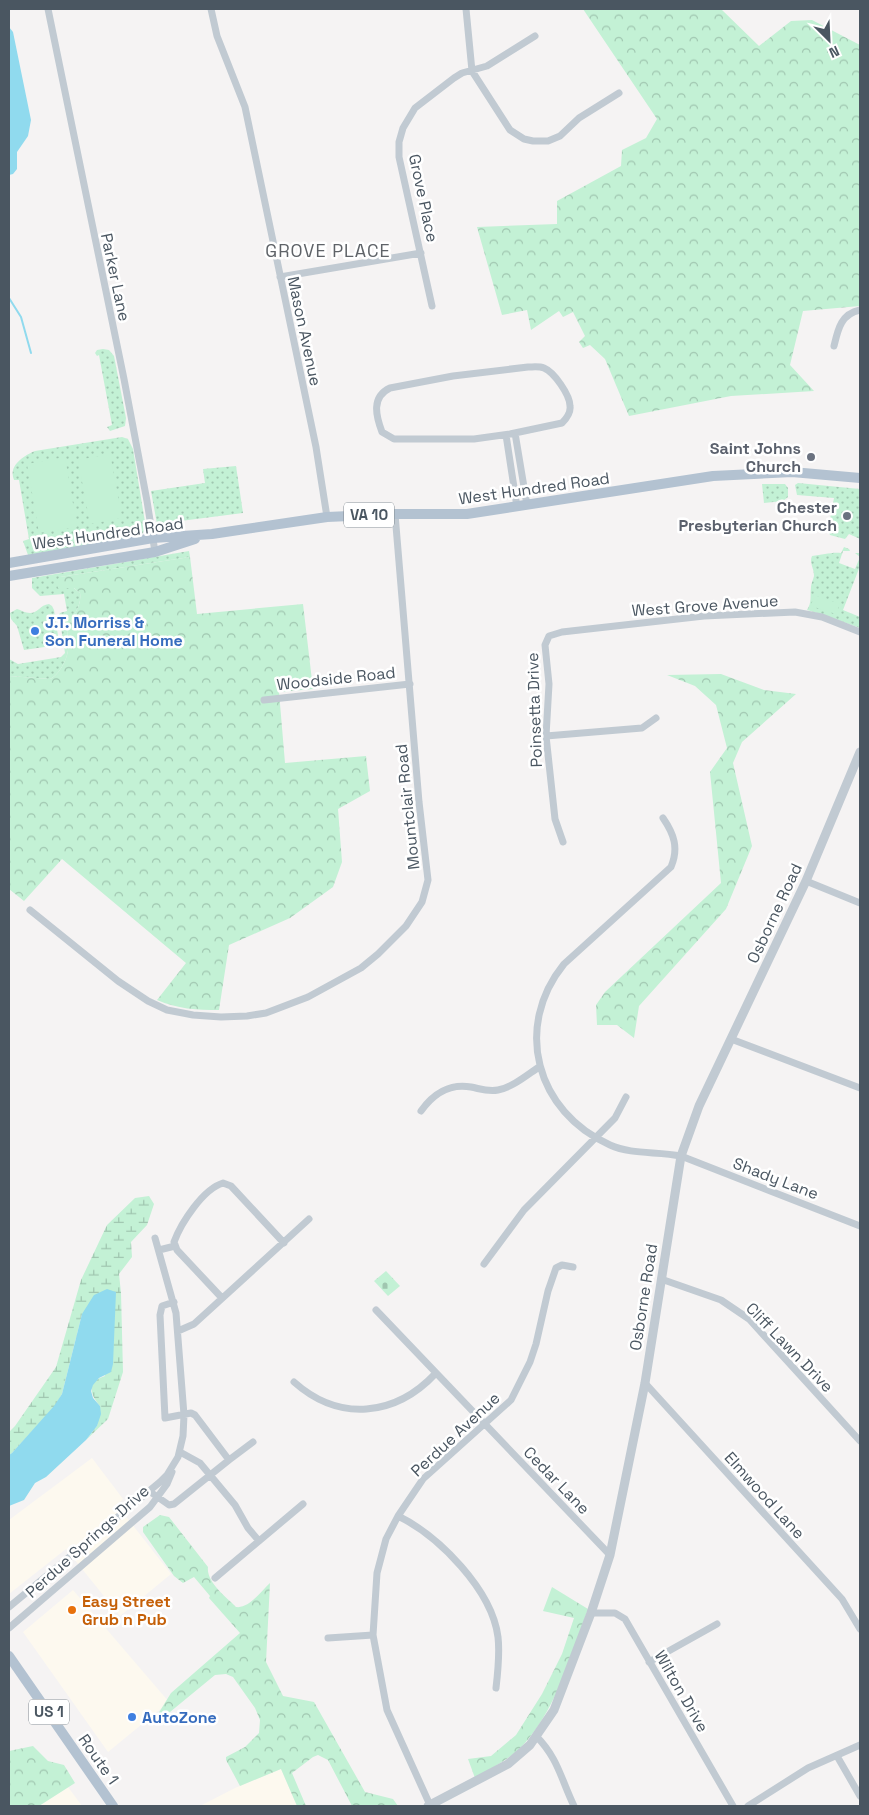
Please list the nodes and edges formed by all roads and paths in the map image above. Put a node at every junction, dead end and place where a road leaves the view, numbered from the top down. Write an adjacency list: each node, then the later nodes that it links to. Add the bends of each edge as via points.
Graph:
1 (48, 9): 19 (street, Parker Lane, via 124,379)
2 (211, 9): 8 (street, Mason Avenue, via 216,36 245,107)
3 (466, 9): 5 (street)
4 (535, 36): 5 (street, Grove Place, via 488,66)
5 (472, 71): 6 (street, via 510,130 533,141 548,141 560,136 579,118); 7 (street, Grove Place, via 454,78 415,108 399,142)
6 (619, 93)
7 (422, 253): 8 (street); 9 (street, Grove Place)
8 (280, 277): 17 (street, Mason Avenue, via 316,447)
9 (432, 306)
10 (860, 310): 11 (street, via 843,319)
11 (834, 346)
12 (515, 433): 13 (street); 13 (street, via 556,425 568,417 569,400 556,377 545,368 453,376 390,388 376,403 382,432 394,439 474,439); 15 (street)
13 (506, 435): 15 (street)
14 (860, 478): 15 (main road, West Hundred Road / VA 10, via 792,472 713,476)
15 (522, 506): 16 (main road, West Hundred Road / VA 10, via 467,514)
16 (395, 514): 17 (main road, West Hundred Road / VA 10); 25 (street, Mountclair Road)
17 (327, 517): 18 (main road, West Hundred Road / VA 10)
18 (212, 534): 19 (main road, West Hundred Road / VA 10); 20 (main road, West Hundred Road / VA 10)
19 (153, 538): 20 (street, Parker Lane); 21 (main road, West Hundred Road / VA 10)
20 (155, 552): 22 (main road, West Hundred Road / VA 10)
21 (9, 563)
22 (9, 576)
23 (860, 632): 24 (street, West Grove Avenue, via 822,617 795,612 704,616)
24 (549, 636): 28 (street, Poinsetta Drive, via 545,645 549,684)
25 (410, 684): 26 (street, Woodside Road); 34 (street, Mountclair Road, via 428,880 422,902 406,926 361,968 308,997 266,1013 221,1018 193,1015 167,1010 148,1001)
26 (264, 700)
27 (656, 718): 28 (street, via 642,728)
28 (546, 736): 31 (street, Poinsetta Drive, via 555,819)
29 (860, 752): 32 (street, Osborne Road)
30 (663, 818): 36 (street, via 674,837 676,850 671,867 564,964 553,978 538,1021)
31 (563, 842)
32 (806, 881): 33 (street); 35 (street, Osborne Road)
33 (860, 903)
34 (30, 910)
35 (731, 1039): 37 (street); 41 (street, Osborne Road, via 699,1106)
36 (539, 1067): 39 (street, via 500,1089 461,1086 446,1089 429,1100); 40 (street, via 555,1099)
37 (860, 1088)
38 (626, 1097): 40 (street, via 615,1118)
39 (421, 1110)
40 (596, 1139): 41 (street, Shady Lane, via 630,1151); 48 (street, via 524,1210)
41 (681, 1156): 43 (street, Shady Lane); 50 (street, Osborne Road)
42 (309, 1219): 45 (street)
43 (860, 1226)
44 (155, 1238): 47 (street, Perdue Springs Drive)
45 (284, 1243): 46 (street, via 231,1186 223,1183 217,1184 194,1206 176,1238); 51 (street)
46 (175, 1246): 47 (street); 51 (street)
47 (159, 1250): 52 (street, Perdue Springs Drive)
48 (484, 1264)
49 (573, 1267): 59 (street, Perdue Avenue, via 562,1265 556,1268 530,1362 512,1400)
50 (661, 1278): 57 (street, Osborne Road); 61 (street, Cliff Lawn Drive, via 721,1300 749,1319)
51 (222, 1298): 54 (street, via 194,1324)
52 (174, 1302): 54 (street, Perdue Springs Drive); 58 (street, via 162,1306 160,1315 166,1418)
53 (376, 1310): 55 (street, Cedar Lane)
54 (178, 1331): 58 (street, Perdue Springs Drive)
55 (436, 1373): 56 (street, via 406,1398 370,1409 336,1406 311,1396); 59 (street, Cedar Lane)
56 (294, 1382)
57 (645, 1383): 71 (street, Osborne Road); 77 (street, Elmwood Lane, via 842,1599)
58 (184, 1415): 62 (street, Perdue Springs Drive); 63 (street, via 195,1415)
59 (484, 1424): 69 (street, Perdue Avenue, via 423,1479); 71 (street, Cedar Lane)
60 (253, 1442): 63 (street)
61 (860, 1442)
62 (180, 1452): 64 (street, Perdue Springs Drive); 65 (street, via 196,1460)
63 (229, 1460): 65 (street)
64 (173, 1466): 66 (street, Perdue Springs Drive); 67 (street, Perdue Springs Drive)
65 (210, 1475): 67 (street, via 174,1504 169,1505); 70 (street, via 236,1505)
66 (149, 1491): 67 (street); 73 (street, Perdue Springs Drive)
67 (158, 1498): 76 (street, Perdue Springs Drive)
68 (303, 1504): 70 (street)
69 (398, 1516): 78 (street, Perdue Avenue, via 386,1539 377,1573); 82 (street, via 437,1542 464,1570 484,1600 498,1636)
70 (259, 1541): 72 (street)
71 (610, 1555): 74 (street, Osborne Road)
72 (215, 1578)
73 (9, 1607)
74 (591, 1613): 81 (street, Wilton Drive, via 615,1613 625,1619); 83 (street, Osborne Road, via 554,1710)
75 (717, 1624): 81 (street)
76 (9, 1628)
77 (860, 1629)
78 (373, 1635): 79 (street); 88 (street, Perdue Avenue, via 387,1710)
79 (328, 1638)
80 (9, 1656): 87 (main road, Route 1 / US 1)
81 (649, 1662): 90 (street, Wilton Drive)
82 (496, 1688)
83 (536, 1736): 88 (street, Osborne Road, via 508,1764); 89 (street, via 556,1760)
84 (860, 1745): 85 (street)
85 (837, 1756): 86 (street); 91 (street, via 808,1768)
86 (860, 1796)
87 (113, 1806)
88 (429, 1806)
89 (574, 1806)
90 (733, 1806)
91 (748, 1806)

